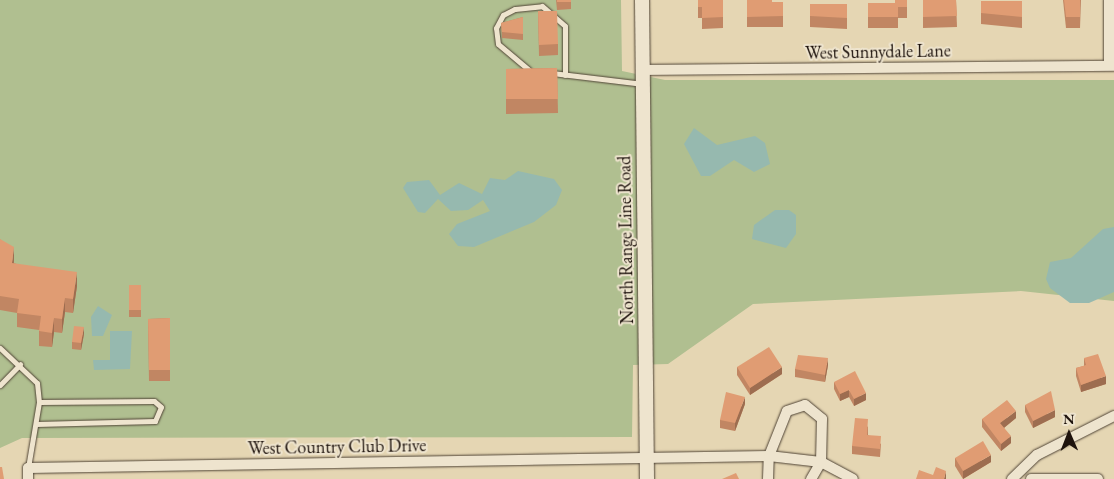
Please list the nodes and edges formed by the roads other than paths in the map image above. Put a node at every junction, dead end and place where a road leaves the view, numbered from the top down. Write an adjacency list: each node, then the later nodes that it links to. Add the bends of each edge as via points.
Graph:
1 (642, 0): 5 (street, North Range Line Road)
2 (1109, 0): 3 (street)
3 (1112, 66): 5 (street, West Sunnydale Lane)
4 (565, 75): 4 (lane, via 525,69 508,56 495,36 503,15 534,5 561,19 566,35); 5 (lane)
5 (643, 77): 13 (street, North Range Line Road)
6 (0, 348): 7 (lane)
7 (20, 364): 8 (lane); 9 (lane, via 36,383)
8 (0, 386)
9 (39, 402): 11 (lane); 11 (lane, via 154,401 160,407 160,415 155,421)
10 (1114, 416): 21 (street, via 1037,455)
11 (36, 424): 15 (lane)
12 (769, 456): 13 (street, West Country Club Drive); 14 (street, West Country Club Drive); 14 (street, via 787,411 805,405 822,419); 18 (street)
13 (647, 459): 15 (street, West Country Club Drive); 17 (street, North Range Line Road)
14 (821, 462): 19 (street); 20 (street)
15 (28, 468): 16 (street)
16 (28, 479)
17 (647, 479)
18 (768, 479)
19 (811, 479)
20 (853, 479)
21 (1012, 479)
22 (1031, 479): 23 (street, via 1079,476)
23 (1098, 479)

